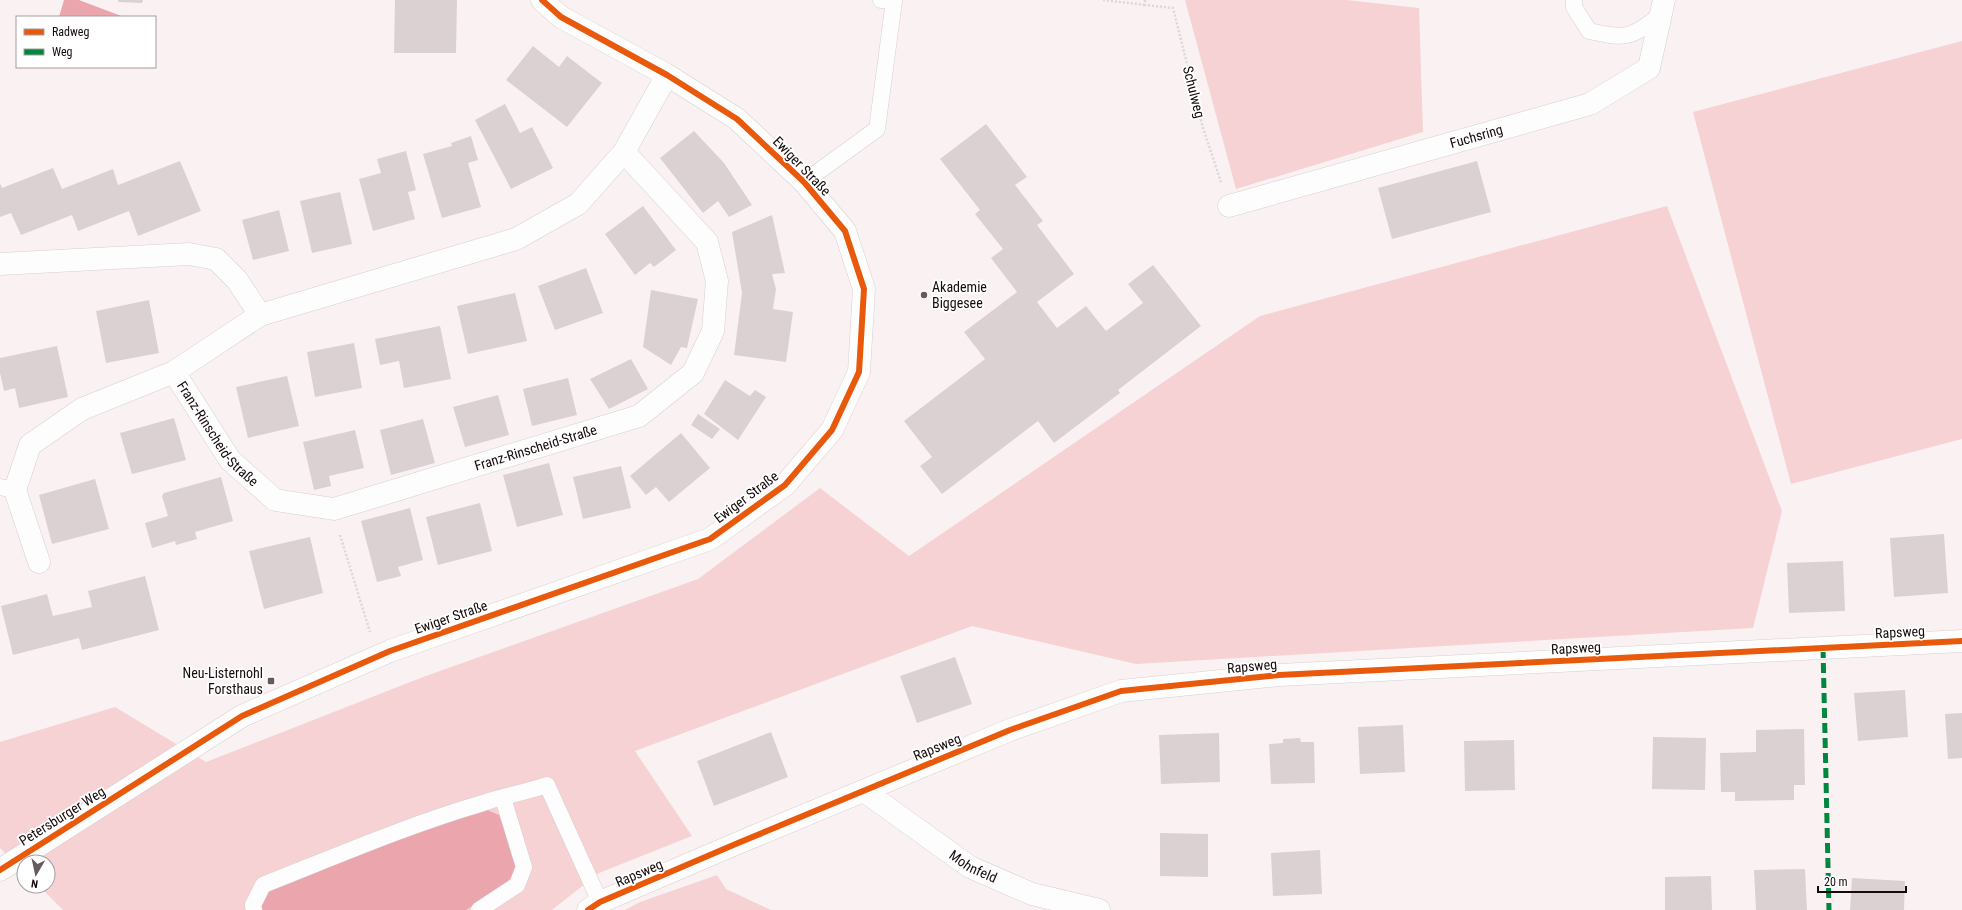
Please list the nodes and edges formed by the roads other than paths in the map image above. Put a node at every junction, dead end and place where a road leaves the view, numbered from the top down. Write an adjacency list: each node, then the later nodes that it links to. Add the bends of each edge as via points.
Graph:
1 (542, 0): 5 (street, Ewiger Straße, via 561,17)
2 (881, 0): 7 (lane, via 894,2 877,129)
3 (1574, 0): 4 (lane, via 1574,7 1589,31 1618,38 1639,32)
4 (1662, 7): 8 (street, Fuchsring, via 1649,68 1590,104)
5 (666, 75): 6 (street, Franz-Rinscheid-Straße); 7 (street, Ewiger Straße, via 737,119)
6 (624, 152): 10 (street, Franz-Rinscheid-Straße, via 578,204 516,239); 11 (street, Franz-Rinscheid-Straße, via 707,242 717,281 713,331 693,373 639,416 334,509 275,500 230,460)
7 (804, 182): 15 (street, Ewiger Straße, via 845,231 864,288 859,372 832,430 785,485 710,539 378,657 242,716)
8 (1229, 206)
9 (0, 264): 10 (street, via 189,254 216,259 237,280)
10 (260, 315): 11 (street, Franz-Rinscheid-Straße)
11 (174, 372): 12 (street, Franz-Rinscheid-Straße, via 82,409 30,445)
12 (8, 488): 13 (street, Franz-Rinscheid-Straße)
13 (39, 562)
14 (1962, 641): 16 (street, Rapsweg, via 1279,675 1121,691 1010,730)
15 (137, 783): 18 (street, Petersburger Weg)
16 (864, 791): 19 (street, Rapsweg); 22 (street, Mohnfeld, via 970,867 1032,894)
17 (503, 798): 19 (lane, via 547,785); 20 (lane, via 483,802 389,835 263,885 253,905); 21 (lane, via 524,868 517,885)
18 (0, 870)
19 (594, 906)
20 (254, 910)
21 (479, 910)
22 (1099, 910)

